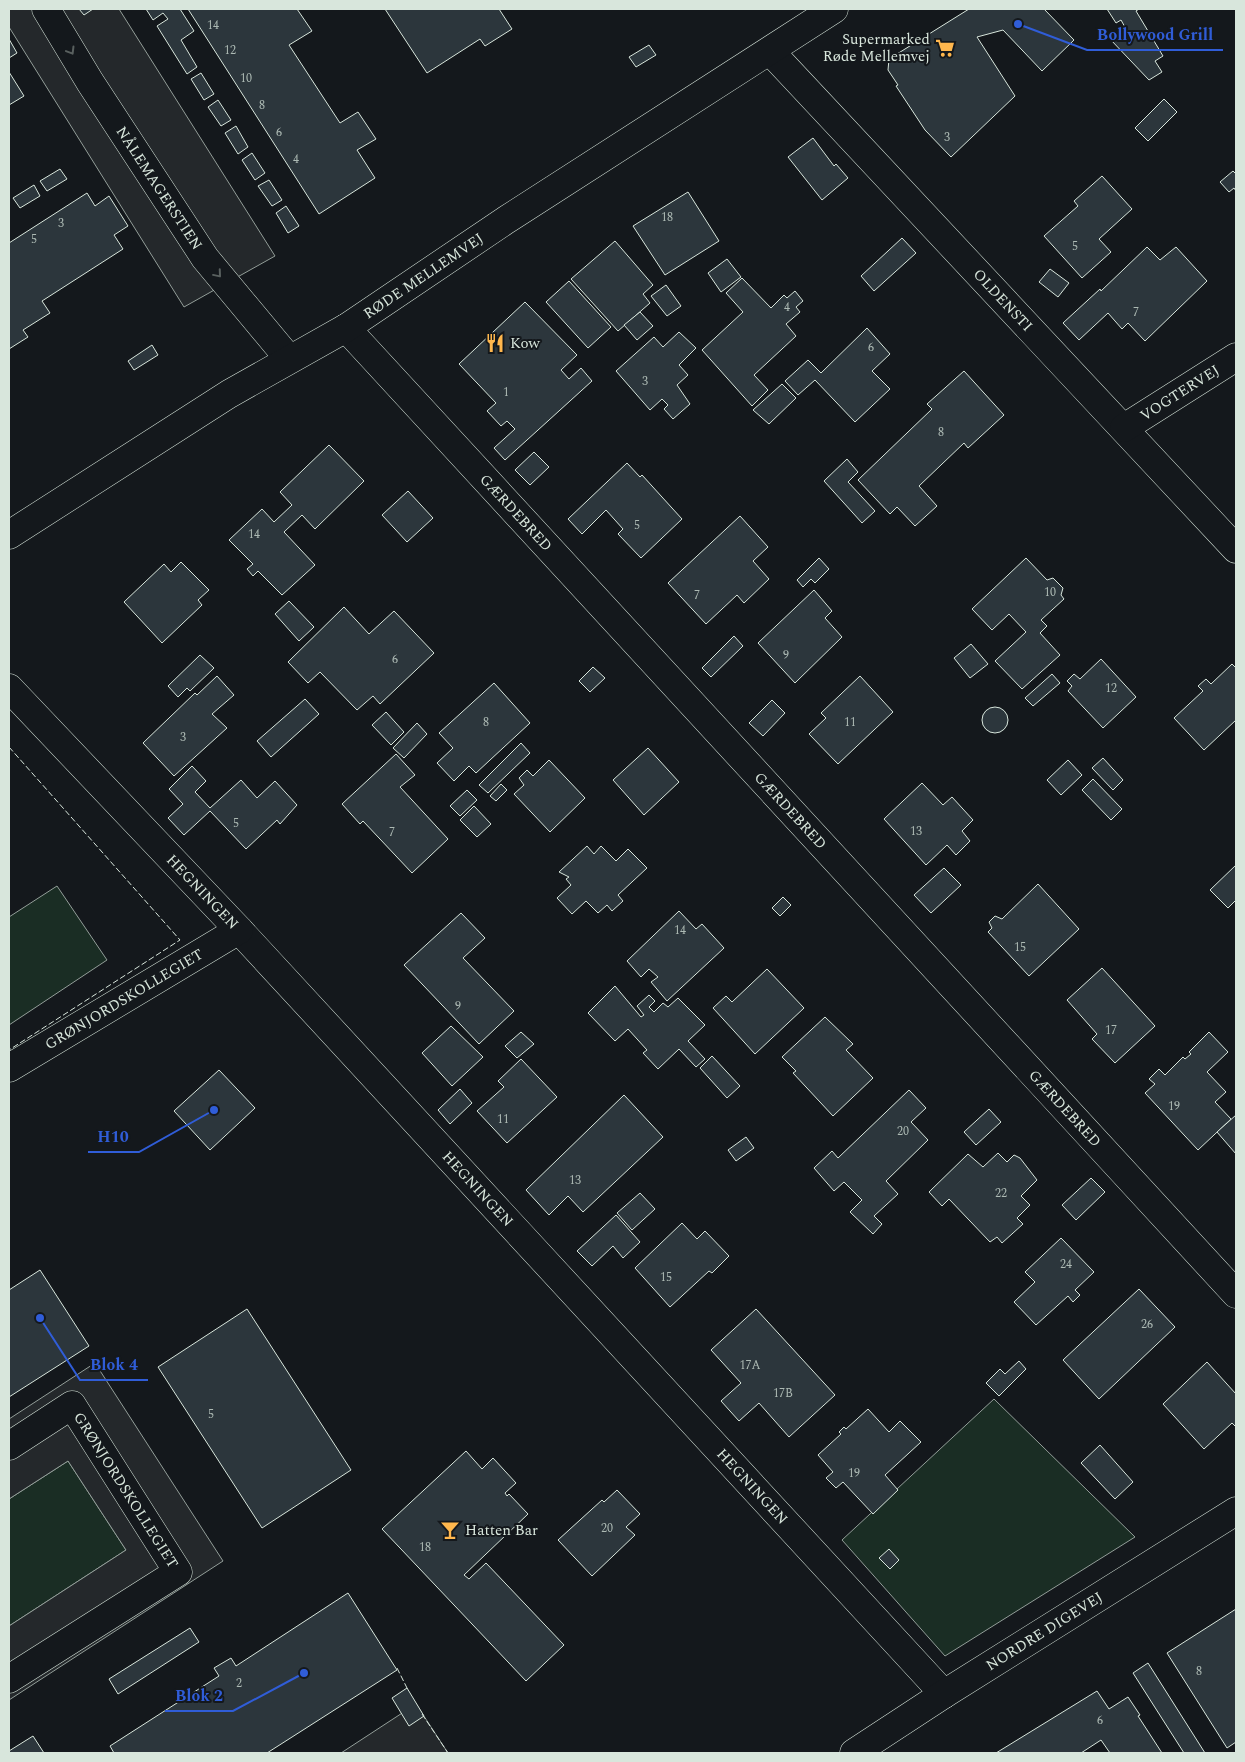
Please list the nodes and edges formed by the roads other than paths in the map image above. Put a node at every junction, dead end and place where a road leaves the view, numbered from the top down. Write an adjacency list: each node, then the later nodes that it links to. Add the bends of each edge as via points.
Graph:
1 (46, 9): 6 (street, NÅLEMAGERSTIEN, one-way to 6, via 205,258)
2 (834, 9): 3 (street, RØDE MELLEMVEJ)
3 (770, 51): 4 (street, RØDE MELLEMVEJ, via 506,220); 7 (street, OLDENSTI)
4 (346, 328): 6 (street, RØDE MELLEMVEJ); 13 (street, GÆRDEBRED)
5 (1236, 357): 7 (street, VOGTERVEJ)
6 (289, 358): 8 (street, RØDE MELLEMVEJ)
7 (1124, 428): 9 (street, OLDENSTI)
8 (9, 536)
9 (1236, 549)
10 (9, 688): 11 (street, HEGNINGEN)
11 (239, 930): 12 (street, GRØNJORDSKOLLEGIET); 17 (street, HEGNINGEN)
12 (9, 1068)
13 (1236, 1294)
14 (9, 1446): 16 (street, GRØNJORDSKOLLEGIET, via 72,1405 178,1572)
15 (1236, 1511): 17 (street, NORDRE DIGEVEJ)
16 (9, 1679)
17 (944, 1694): 18 (street, NORDRE DIGEVEJ)
18 (854, 1753)

